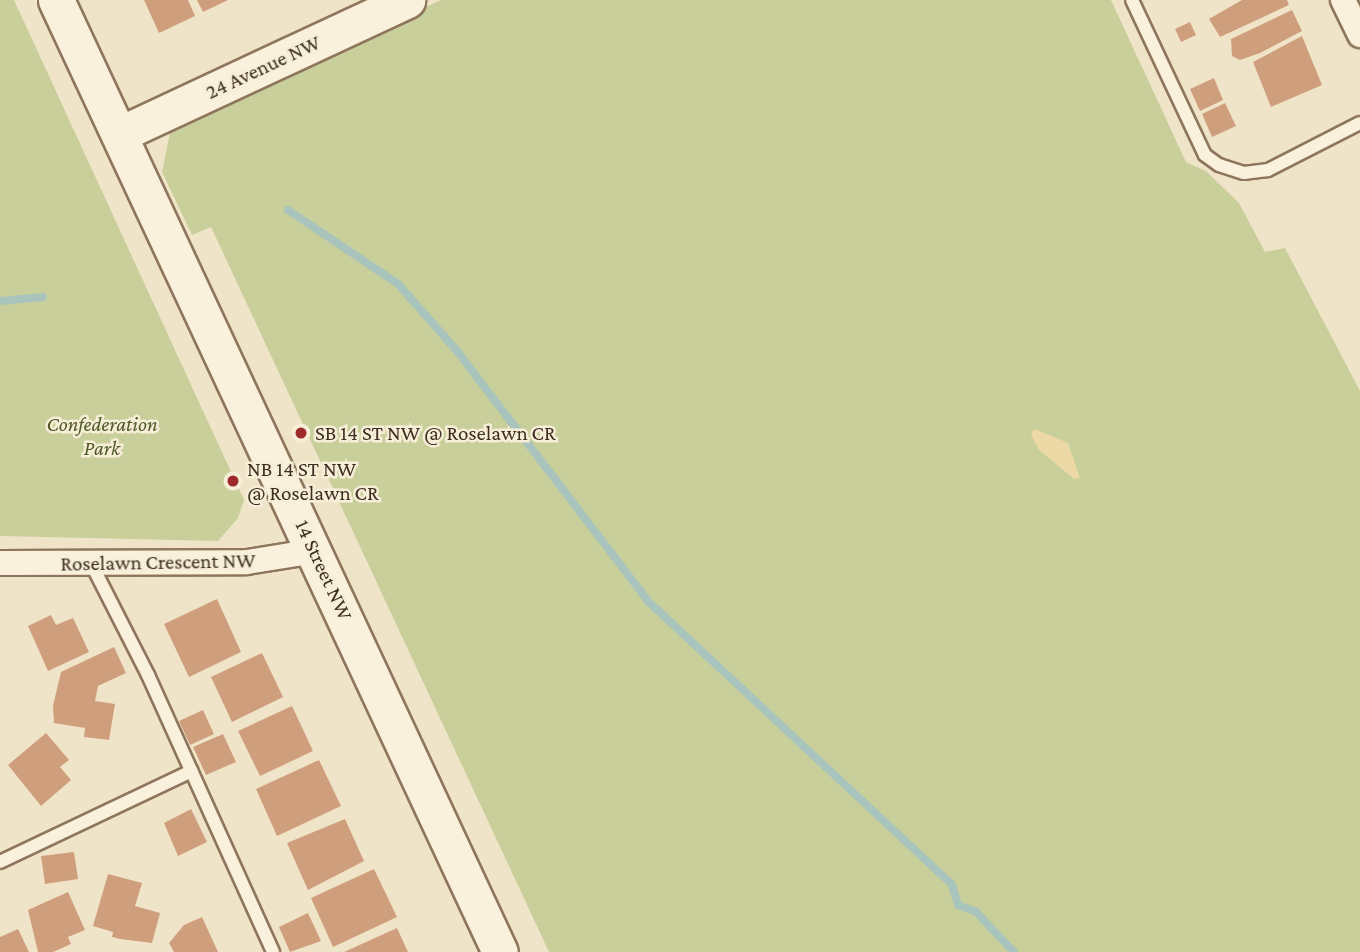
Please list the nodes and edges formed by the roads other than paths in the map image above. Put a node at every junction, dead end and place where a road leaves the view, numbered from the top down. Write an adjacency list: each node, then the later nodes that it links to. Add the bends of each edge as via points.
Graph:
1 (56, 0): 7 (main road, 14 Street NW)
2 (407, 0): 7 (main road, 24 Avenue NW)
3 (1132, 0): 6 (lane, via 1205,155 1219,165 1244,173 1268,170)
4 (1343, 0): 5 (street)
5 (1360, 34)
6 (1360, 123)
7 (120, 134): 8 (main road, 14 Street NW)
8 (316, 551): 10 (street, Roselawn Crescent NW, via 247,562); 14 (main road, 14 Street NW)
9 (0, 563): 10 (street, Roselawn Crescent NW)
10 (92, 565): 11 (lane)
11 (192, 771): 12 (lane); 13 (lane)
12 (0, 862)
13 (273, 952)
14 (500, 952)

